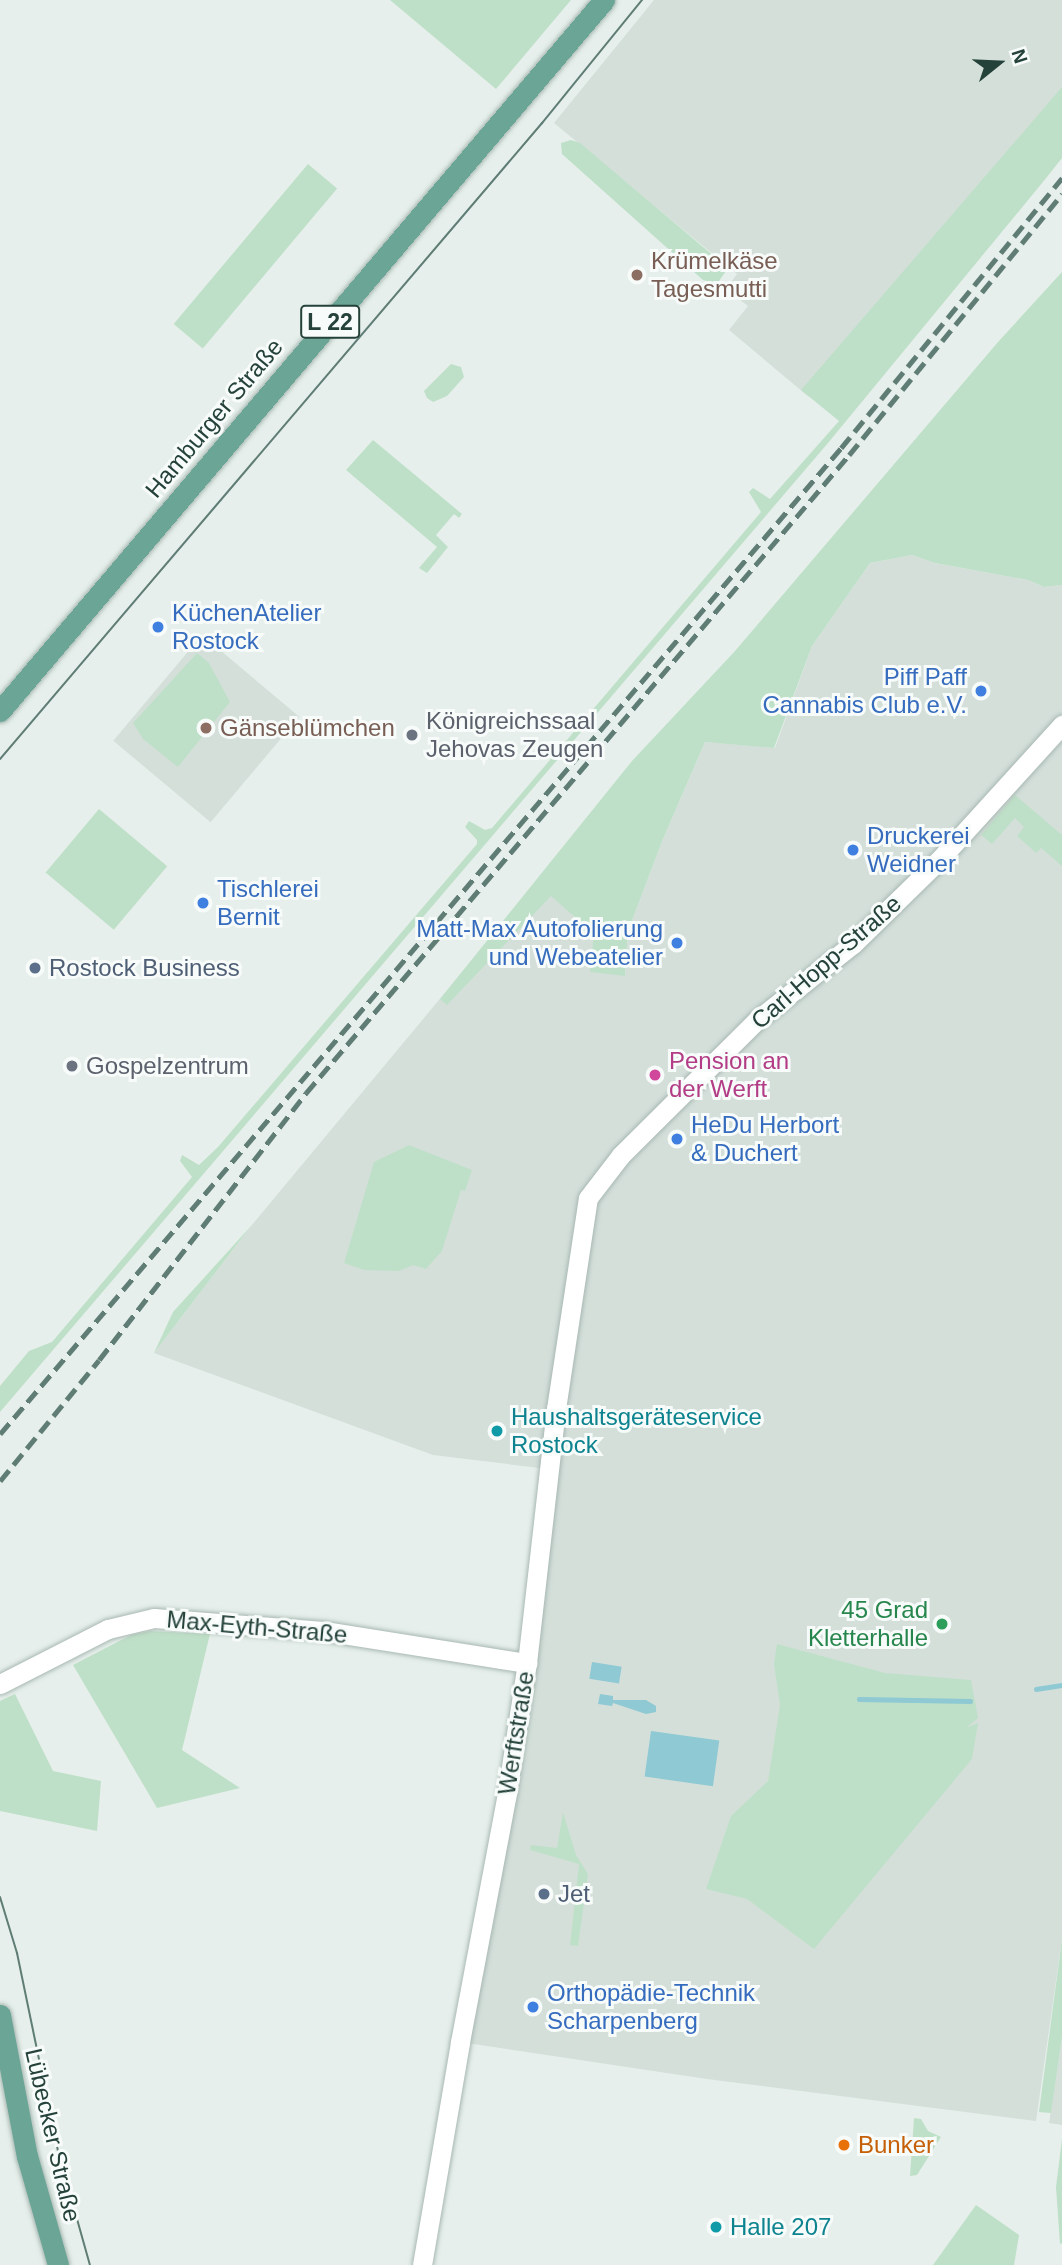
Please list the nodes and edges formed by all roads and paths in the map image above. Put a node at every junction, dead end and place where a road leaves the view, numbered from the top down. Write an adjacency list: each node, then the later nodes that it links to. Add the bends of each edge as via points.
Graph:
1 (604, 0): 2 (main road, Hamburger Straße / L 22)
2 (0, 711)
3 (1062, 725): 4 (street, Carl-Hopp-Straße, via 939,860 853,944 757,1020 603,1174)
4 (588, 1198): 5 (street, Werftstraße, via 556,1409)
5 (527, 1662): 6 (street, Max-Eyth-Straße, via 324,1631 154,1618 108,1629); 9 (street, Werftstraße)
6 (0, 1684)
7 (0, 2015): 8 (main road, Lübecker Straße, via 27,2156)
8 (58, 2265)
9 (422, 2265)

